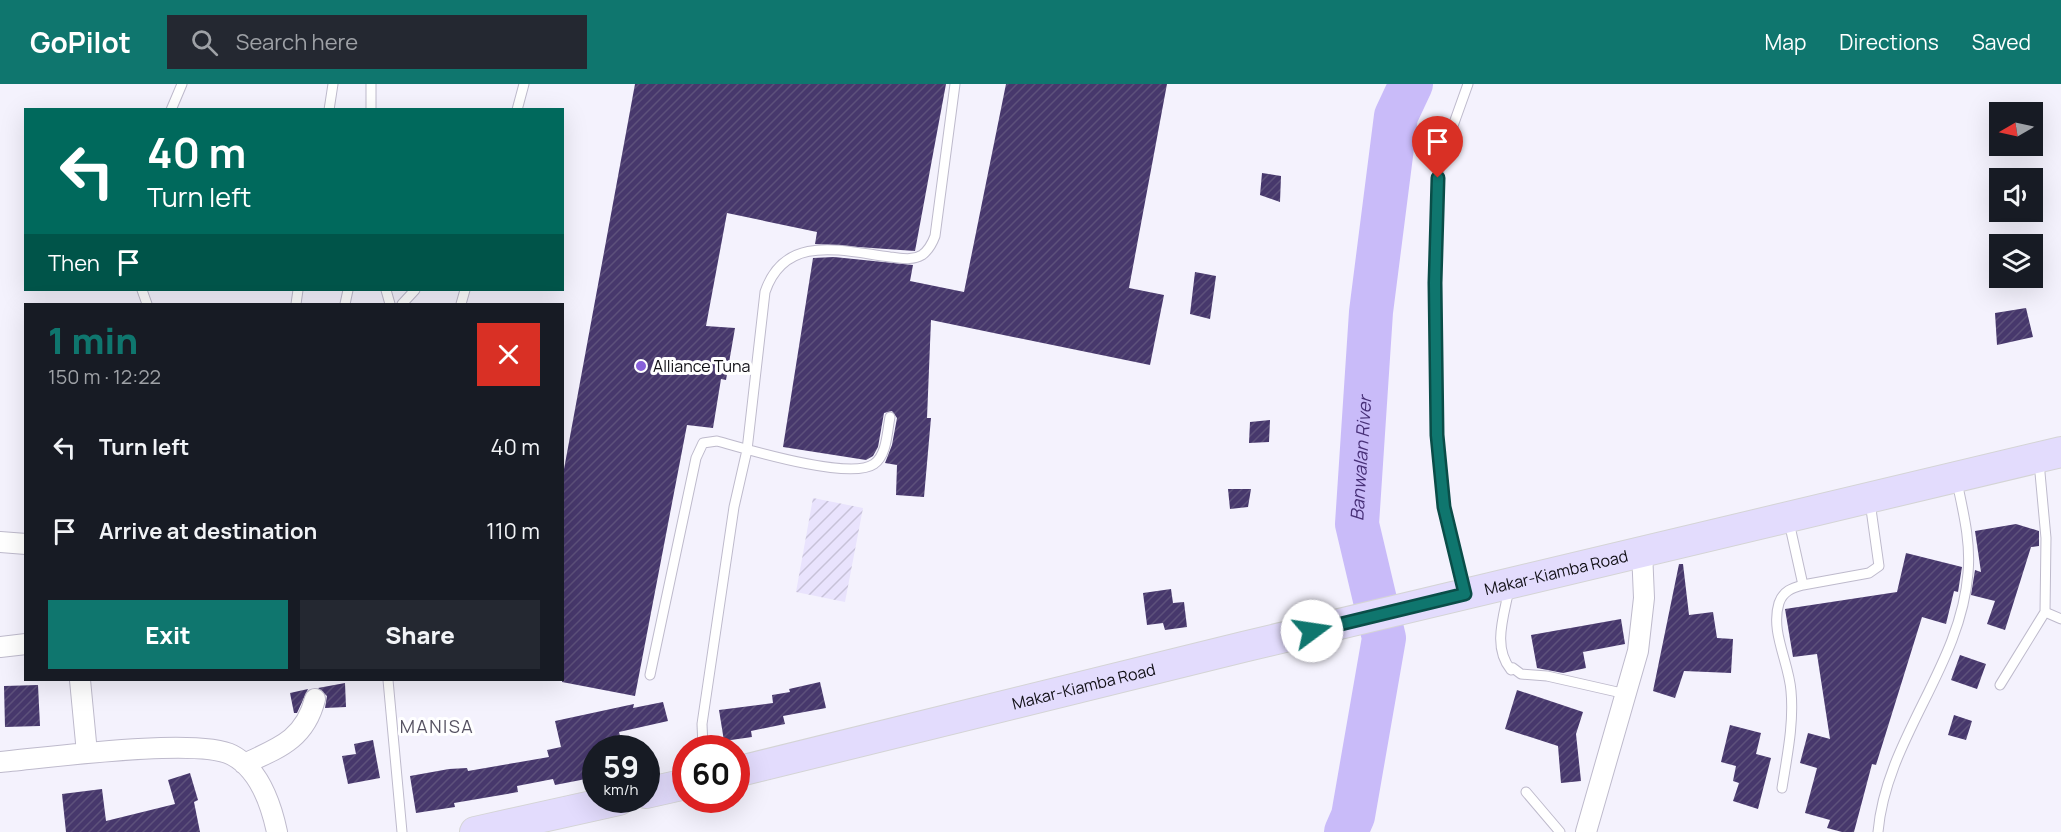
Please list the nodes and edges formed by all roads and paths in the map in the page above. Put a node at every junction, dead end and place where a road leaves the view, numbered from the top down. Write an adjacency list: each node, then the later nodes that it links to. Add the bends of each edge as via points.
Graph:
1 (182, 84): 7 (lane)
2 (333, 84): 8 (lane)
3 (370, 84): 9 (lane)
4 (524, 84): 10 (lane)
5 (955, 84): 14 (lane, via 935,236 929,249 910,259 820,249 788,259 770,278 765,292)
6 (1468, 84): 24 (lane, via 1439,165 1435,283 1437,435)
7 (172, 108)
8 (329, 108)
9 (371, 108)
10 (518, 108)
11 (414, 291): 12 (lane)
12 (403, 303)
13 (890, 417): 14 (lane, via 882,456 866,468 822,466)
14 (747, 450): 29 (lane, via 711,440 700,447); 35 (lane, via 734,507)
15 (2050, 454): 16 (main road, Makar-Kiamba Road); 25 (lane)
16 (1956, 477): 17 (main road, Makar-Kiamba Road); 48 (lane, via 1968,548 1964,597 1947,650 1889,774)
17 (1869, 497): 18 (main road, Makar-Kiamba Road); 23 (lane, via 1880,566 1869,573)
18 (1788, 517): 21 (main road, Makar-Kiamba Road); 23 (lane)
19 (0, 542): 20 (street)
20 (24, 544)
21 (1642, 551): 22 (main road, Makar-Kiamba Road); 33 (street, via 1642,621)
22 (1510, 583): 24 (main road, Makar-Kiamba Road); 33 (lane, via 1501,653 1511,670)
23 (1803, 585): 40 (lane, via 1790,588 1783,595 1777,616 1791,688 1792,723)
24 (1457, 596): 39 (main road, Makar-Kiamba Road)
25 (2045, 612): 26 (lane); 32 (lane)
26 (2061, 619)
27 (24, 644): 28 (street)
28 (0, 647)
29 (650, 675)
30 (80, 681): 36 (street)
31 (388, 681): 44 (lane)
32 (2000, 685)
33 (1626, 694): 47 (street)
34 (315, 699): 38 (street, via 311,716 294,738)
35 (702, 735)
36 (87, 753): 37 (street); 38 (street, via 196,747 231,754)
37 (0, 762)
38 (244, 764): 43 (street, via 267,796)
39 (750, 769)
40 (1782, 788)
41 (1526, 792): 46 (lane)
42 (582, 808): 45 (main road)
43 (277, 832)
44 (402, 832)
45 (476, 832)
46 (1560, 832)
47 (1586, 832)
48 (1878, 832)

